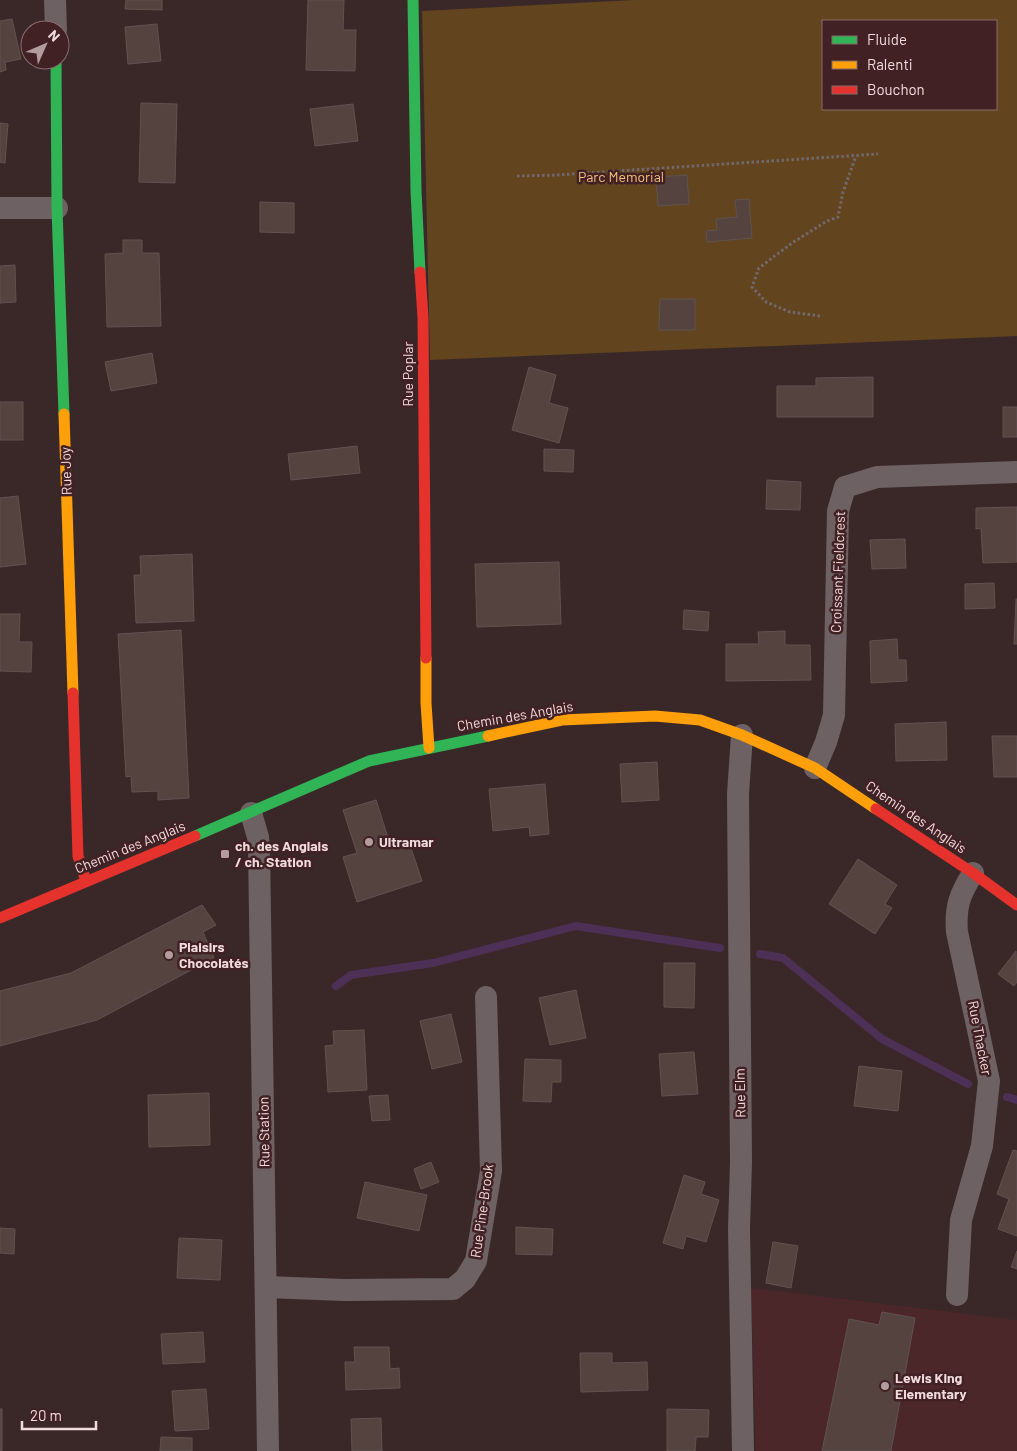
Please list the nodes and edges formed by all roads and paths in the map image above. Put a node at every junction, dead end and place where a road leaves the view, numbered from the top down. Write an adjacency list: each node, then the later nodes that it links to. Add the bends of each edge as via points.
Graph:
1 (55, 0): 3 (street)
2 (413, 0): 13 (street, Rue Poplar, via 416,191 423,318)
3 (56, 20)
4 (56, 70): 9 (street, Rue Joy)
5 (878, 154): 6 (path)
6 (856, 156): 7 (path); 10 (path, via 838,217 792,243 759,268 752,287 766,302 790,312)
7 (517, 176)
8 (0, 208): 9 (street)
9 (58, 208): 17 (street, Rue Joy, via 78,856)
10 (820, 316)
11 (1017, 472): 14 (street, Croissant Fieldcrest, via 877,476 845,487 838,511 834,715)
12 (742, 735): 13 (street, Chemin des Anglais, via 700,720 655,716 562,720); 14 (street, Chemin des Anglais); 24 (street, Rue Elm, via 738,794)
13 (429, 748): 15 (street, Chemin des Anglais, via 369,761)
14 (815, 768): 16 (street, Chemin des Anglais)
15 (252, 813): 17 (street, Chemin des Anglais); 21 (street, Rue Station, via 259,847)
16 (973, 873): 18 (street, Chemin des Anglais); 22 (street, Rue Thacker, via 961,893 957,932 989,1081 982,1146 960,1220)
17 (86, 881): 19 (street, Chemin des Anglais)
18 (1017, 905)
19 (0, 918)
20 (486, 997): 21 (street, Rue Pine-Brook, via 491,1171 476,1261 466,1279 453,1289 344,1290)
21 (266, 1286): 23 (street, Rue Station)
22 (957, 1295)
23 (268, 1451)
24 (743, 1451)

